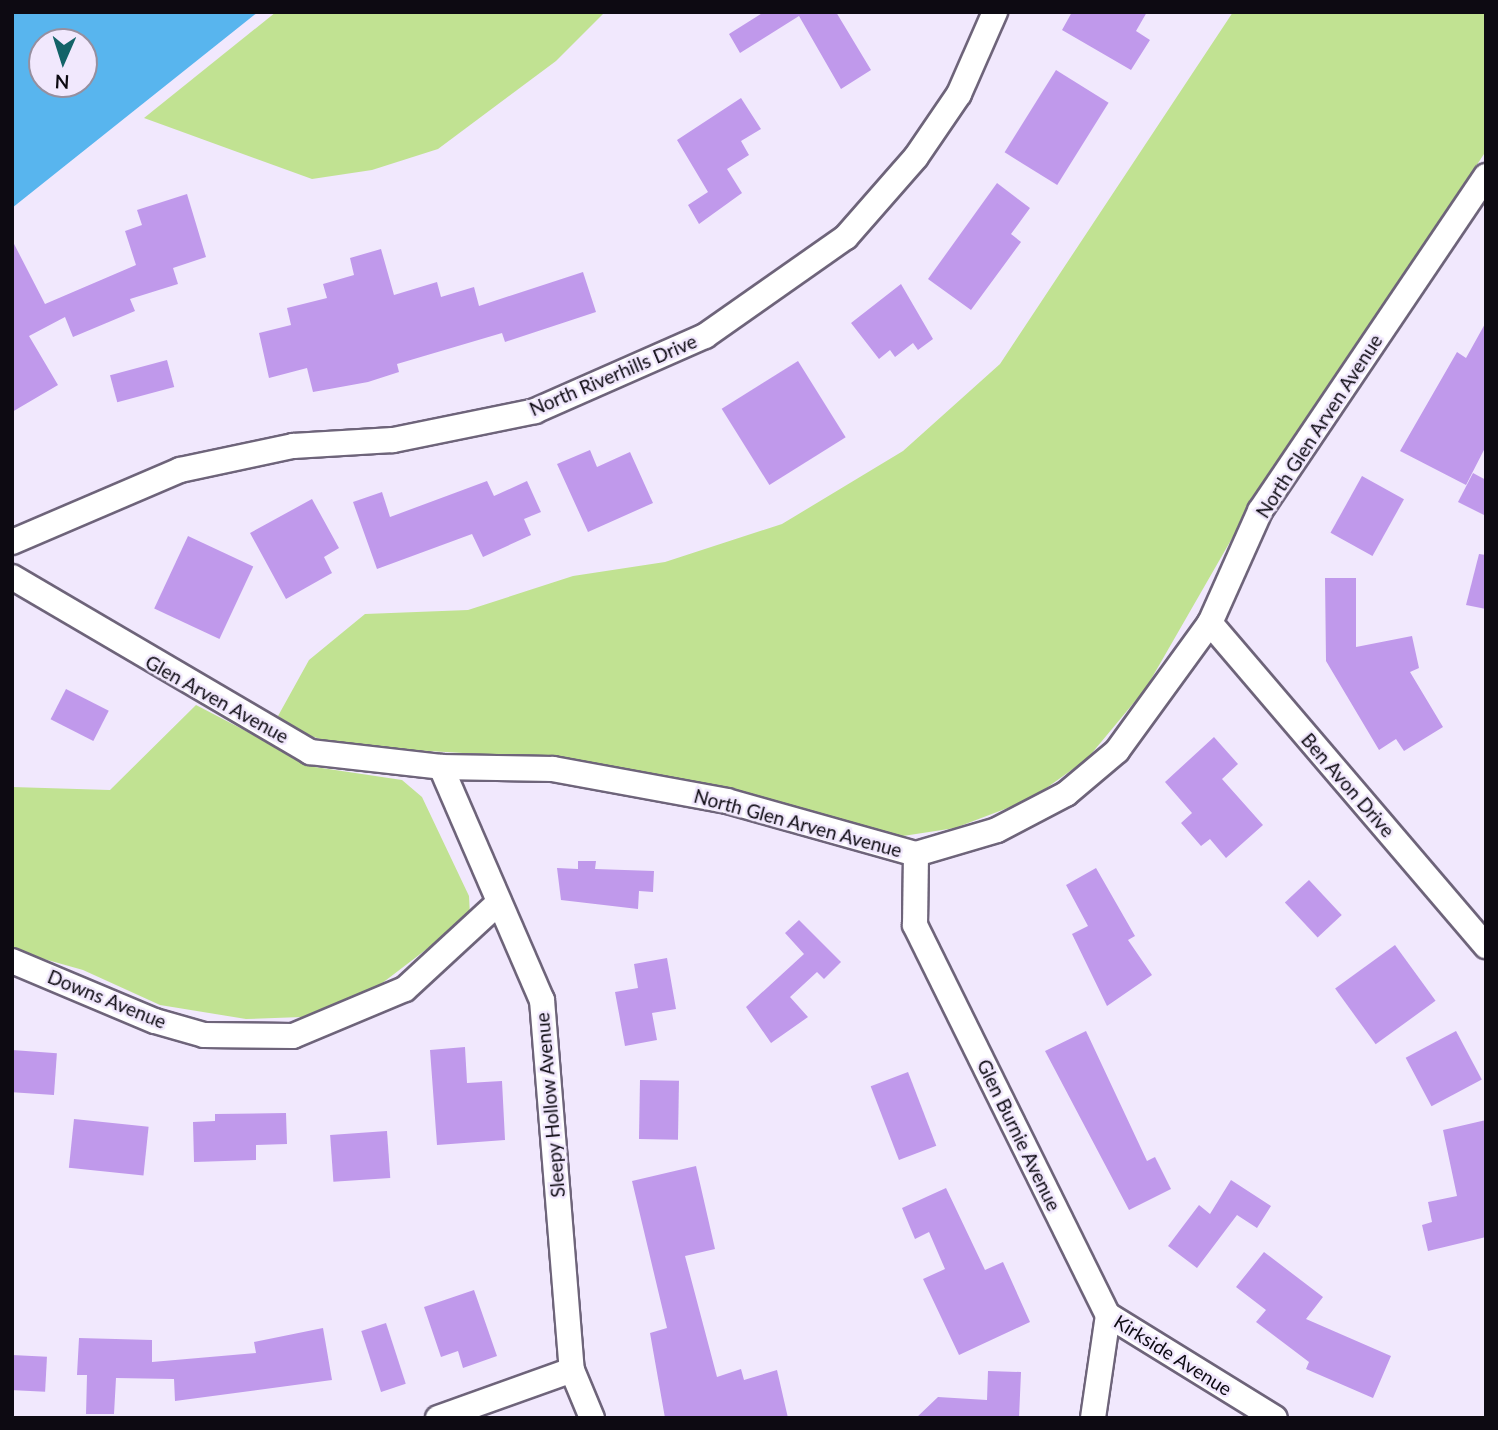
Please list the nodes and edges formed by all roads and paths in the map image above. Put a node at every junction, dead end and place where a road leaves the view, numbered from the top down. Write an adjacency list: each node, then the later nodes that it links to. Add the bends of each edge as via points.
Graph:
1 (995, 12): 3 (street, North Riverhills Drive, via 959,94 916,158 855,227 705,336 535,411 393,440 293,446 180,470)
2 (1486, 176): 5 (street, North Glen Arven Avenue, via 1260,511)
3 (12, 542)
4 (12, 577): 6 (street, Glen Arven Avenue, via 310,752)
5 (1210, 623): 7 (street, North Glen Arven Avenue, via 1117,751 1066,794 996,830); 9 (street, Ben Avon Drive)
6 (441, 767): 7 (street, North Glen Arven Avenue, via 553,769 727,802); 8 (street, Sleepy Hollow Avenue)
7 (916, 854): 11 (street, Glen Burnie Avenue, via 915,925)
8 (496, 905): 10 (street, Downs Avenue, via 405,989 293,1036 204,1035 155,1021); 12 (street, Sleepy Hollow Avenue, via 542,1000)
9 (1486, 947)
10 (12, 961)
11 (1108, 1315): 15 (street); 16 (street, Kirkside Avenue)
12 (572, 1370): 13 (street); 14 (street, Sleepy Hollow Avenue)
13 (438, 1418)
14 (592, 1418)
15 (1093, 1418)
16 (1275, 1418)

